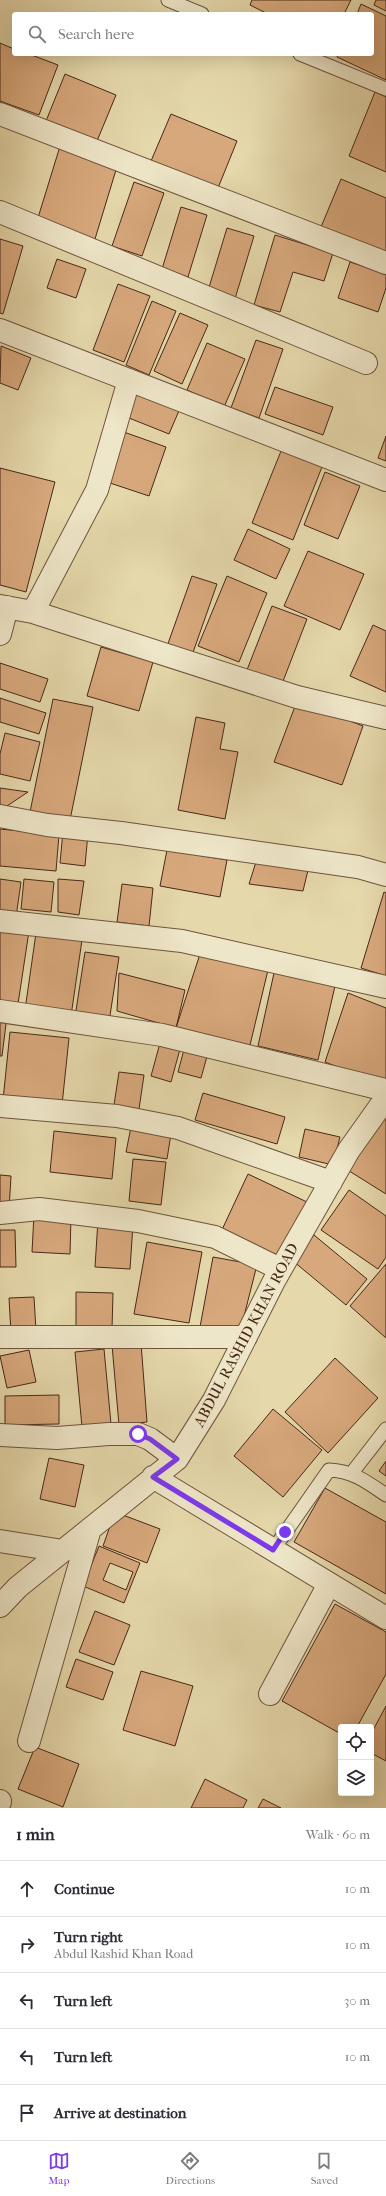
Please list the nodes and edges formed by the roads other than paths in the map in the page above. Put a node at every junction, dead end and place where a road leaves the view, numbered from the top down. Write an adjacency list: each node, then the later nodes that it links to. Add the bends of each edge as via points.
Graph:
1 (168, 0): 2 (lane)
2 (197, 12)
3 (305, 56): 4 (lane)
4 (386, 89)
5 (0, 114): 7 (street)
6 (0, 212): 9 (street)
7 (386, 263)
8 (0, 330): 10 (street)
9 (366, 363)
10 (129, 380): 11 (street); 13 (street, via 97,490)
11 (386, 480)
12 (4, 606): 13 (street); 14 (street)
13 (33, 612): 15 (street, via 297,697)
14 (0, 634)
15 (386, 718)
16 (0, 816): 17 (street, via 47,825 121,832 358,867)
17 (386, 875)
18 (0, 921): 19 (street, via 182,941)
19 (386, 987)
20 (0, 1011): 21 (street, via 162,1035)
21 (386, 1090)
22 (386, 1098): 24 (street, ABDUL RASHID KHAN ROAD, via 349,1150)
23 (0, 1106): 24 (street, via 117,1116 178,1128)
24 (331, 1182): 26 (street, ABDUL RASHID KHAN ROAD)
25 (0, 1213): 26 (street, via 39,1209 138,1221 215,1237)
26 (280, 1269): 28 (street, ABDUL RASHID KHAN ROAD)
27 (0, 1337): 28 (street)
28 (246, 1337): 31 (street, ABDUL RASHID KHAN ROAD, via 214,1400)
29 (386, 1429): 32 (lane)
30 (0, 1436): 31 (street, via 57,1438 138,1434 150,1439)
31 (177, 1459): 33 (street, ABDUL RASHID KHAN ROAD)
32 (351, 1474): 34 (lane); 37 (lane, via 330,1470)
33 (153, 1477): 35 (street, ABDUL RASHID KHAN ROAD); 37 (street)
34 (386, 1495)
35 (90, 1529): 38 (street, ABDUL RASHID KHAN ROAD); 43 (street)
36 (0, 1541): 38 (street)
37 (273, 1550): 39 (street)
38 (63, 1551): 40 (street, ABDUL RASHID KHAN ROAD, via 18,1587)
39 (329, 1584): 41 (street); 42 (street)
40 (0, 1606)
41 (386, 1618)
42 (270, 1694)
43 (29, 1741)

